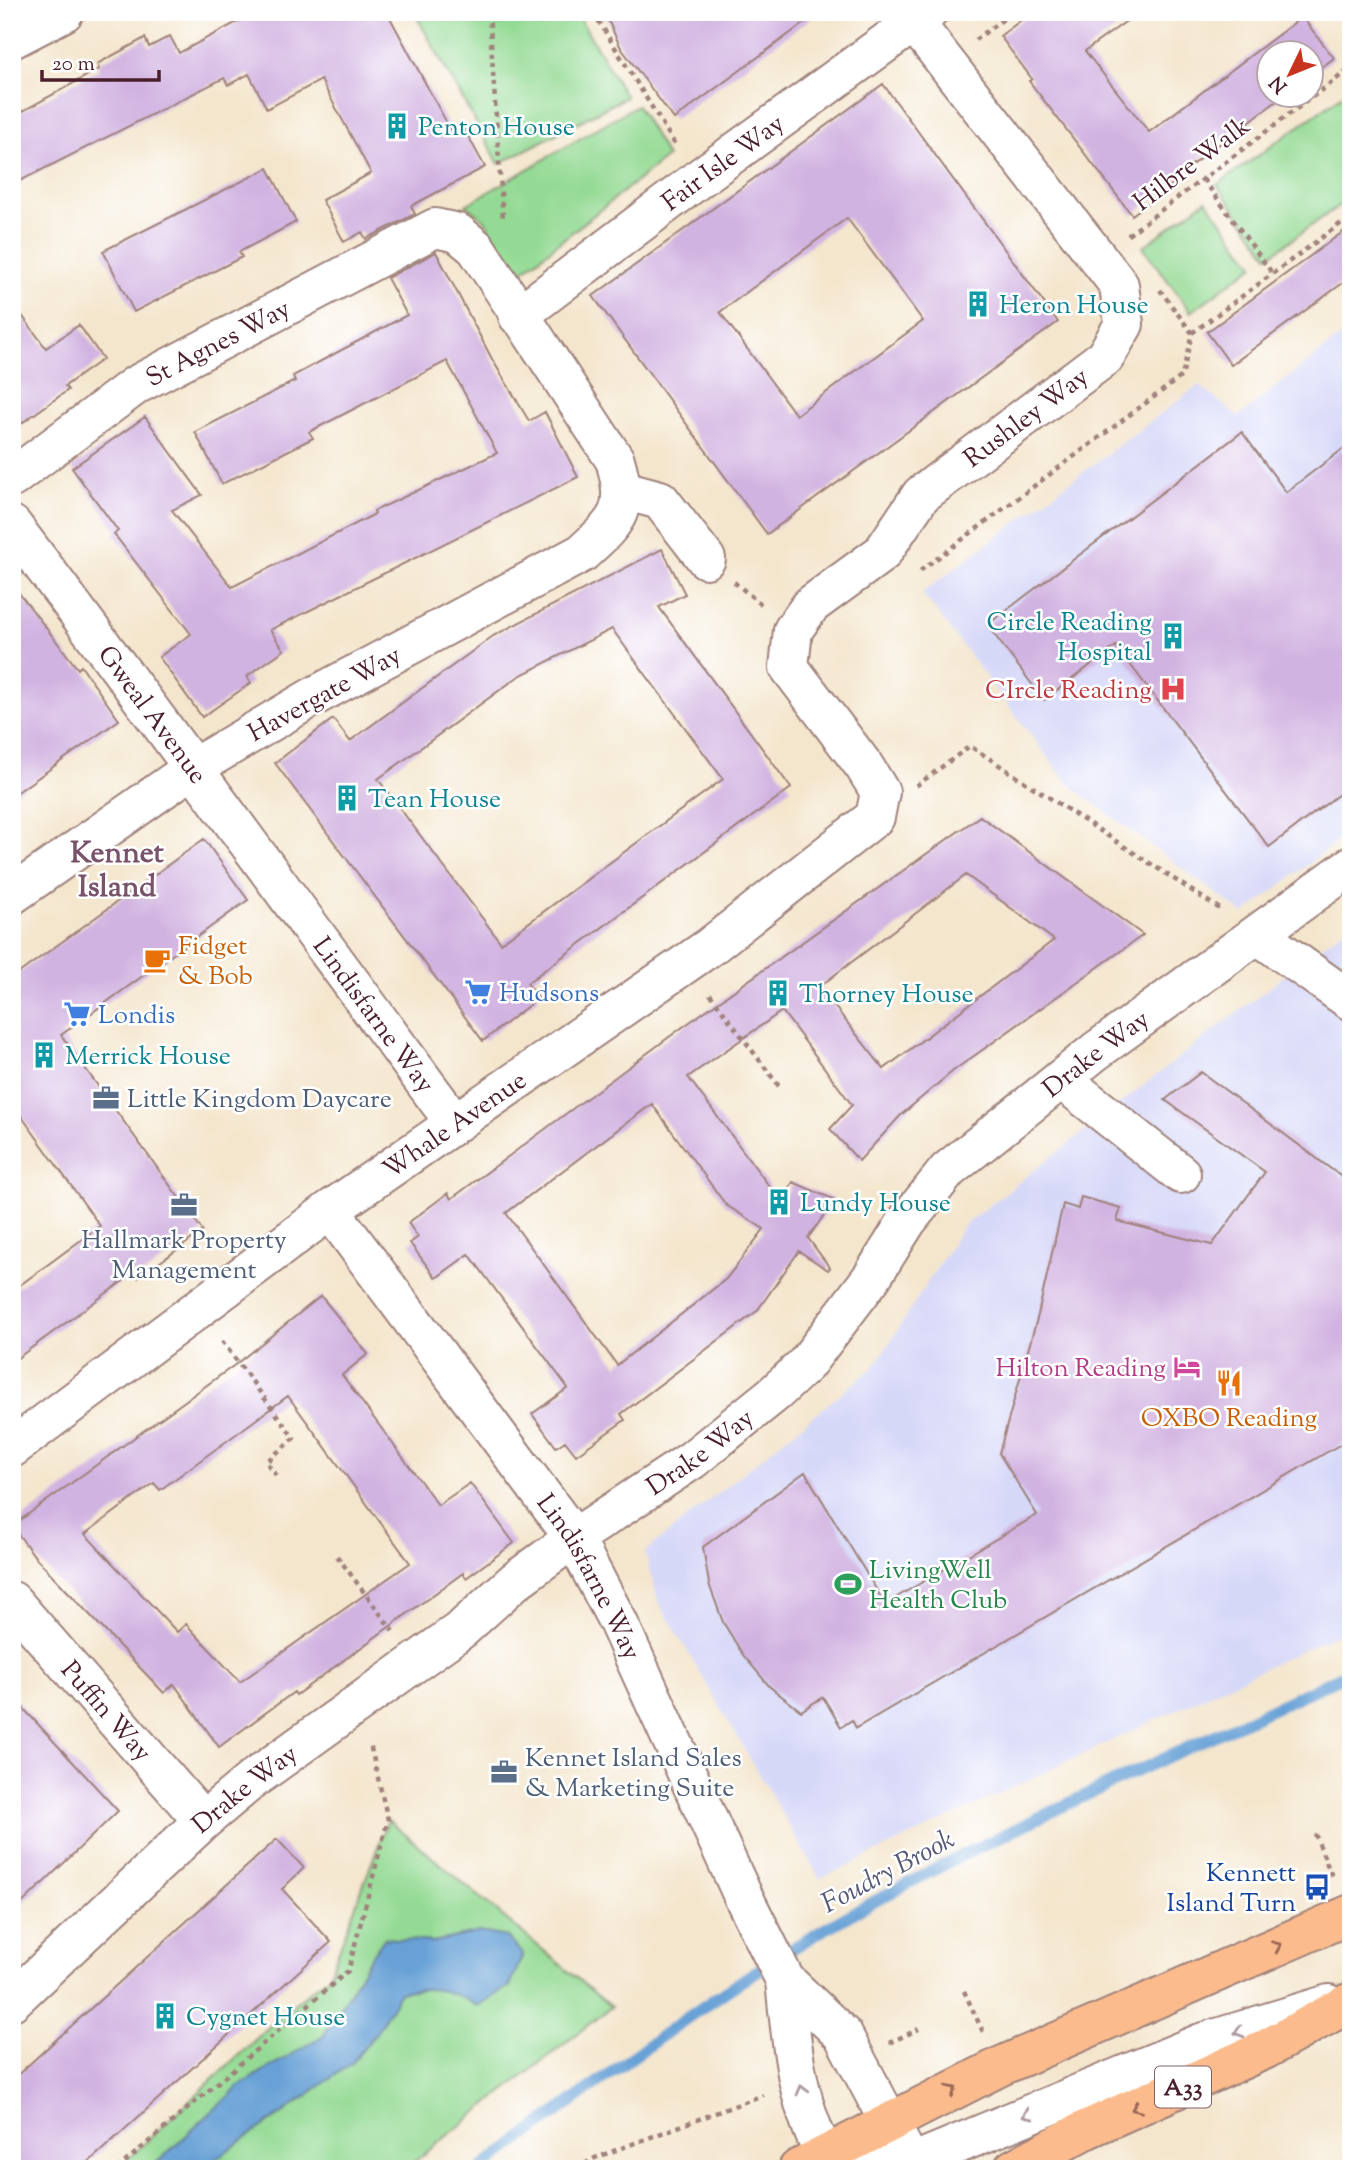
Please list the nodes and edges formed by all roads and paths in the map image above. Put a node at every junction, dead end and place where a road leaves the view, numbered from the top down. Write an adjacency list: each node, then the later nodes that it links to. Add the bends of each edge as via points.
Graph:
1 (64, 12): 5 (street)
2 (489, 12): 10 (path)
3 (593, 12): 8 (path)
4 (921, 17): 8 (street, Fair Isle Way); 19 (street, Rushley Way, via 1119,285 1124,324 1105,357 921,495 882,553 811,605)
5 (12, 39)
6 (1351, 68): 7 (path, Hilbre Walk)
7 (1203, 179): 11 (path, Hilbre Walk); 12 (path)
8 (697, 180): 13 (street, Fair Isle Way)
9 (1351, 216): 12 (path)
10 (504, 233)
11 (1122, 239)
12 (1272, 273): 18 (path, via 1192,333 1182,376)
13 (518, 316): 14 (street, St Agnes Way, via 476,248 458,233 436,228 136,385); 15 (street, via 615,460)
14 (12, 478)
15 (623, 489): 17 (street, via 660,499); 20 (street, Havergate Way, via 614,523 582,553 311,698)
16 (12, 525): 20 (street, Gweal Avenue)
17 (706, 559): 19 (path)
18 (916, 574)
19 (793, 630): 21 (street, via 789,667 864,766)
20 (192, 768): 23 (street, Havergate Way); 24 (street, Gweal Avenue)
21 (877, 805): 25 (path, via 970,746); 26 (street, Whale Avenue, via 859,833)
22 (1351, 866): 25 (street, Drake Way)
23 (12, 895)
24 (293, 907): 30 (street, Lindisfarne Way)
25 (1258, 935): 27 (street); 28 (street, Drake Way)
26 (687, 962): 29 (path); 30 (street, Whale Avenue)
27 (1351, 1002)
28 (1061, 1079): 31 (street); 36 (street, Drake Way, via 948,1170 806,1364 692,1460)
29 (780, 1089)
30 (454, 1122): 32 (street, Whale Avenue)
31 (1181, 1174)
32 (330, 1210): 33 (street, Whale Avenue); 36 (street, Lindisfarne Way)
33 (199, 1309): 34 (street, Whale Avenue); 35 (path, via 294,1438 266,1462)
34 (12, 1448)
35 (276, 1475)
36 (574, 1538): 39 (street, Drake Way); 44 (street, Lindisfarne Way, via 618,1622)
37 (337, 1556): 39 (path)
38 (12, 1601): 41 (street, Puffin Way)
39 (416, 1662): 40 (street, Drake Way)
40 (360, 1702): 41 (street, Drake Way); 51 (path, via 388,1820 348,1971)
41 (203, 1821): 46 (street, Drake Way)
42 (1315, 1834): 43 (path)
43 (1349, 1915): 48 (highway, one-way to 43, via 999,2067)
44 (785, 1980): 48 (street, Lindisfarne Way, via 843,2035); 49 (street, Lindisfarne Way, one-way to 44, via 793,2058)
45 (1351, 2000): 50 (street, one-way to 50, via 1201,2043); 53 (highway, A33, one-way to 53, via 1264,2050 1087,2129)
46 (12, 2001)
47 (768, 2093): 52 (path)
48 (891, 2120): 49 (highway); 50 (street, Lindisfarne Way)
49 (818, 2164): 50 (street)
50 (913, 2166)
51 (117, 2169)
52 (576, 2169)
53 (1013, 2169)

